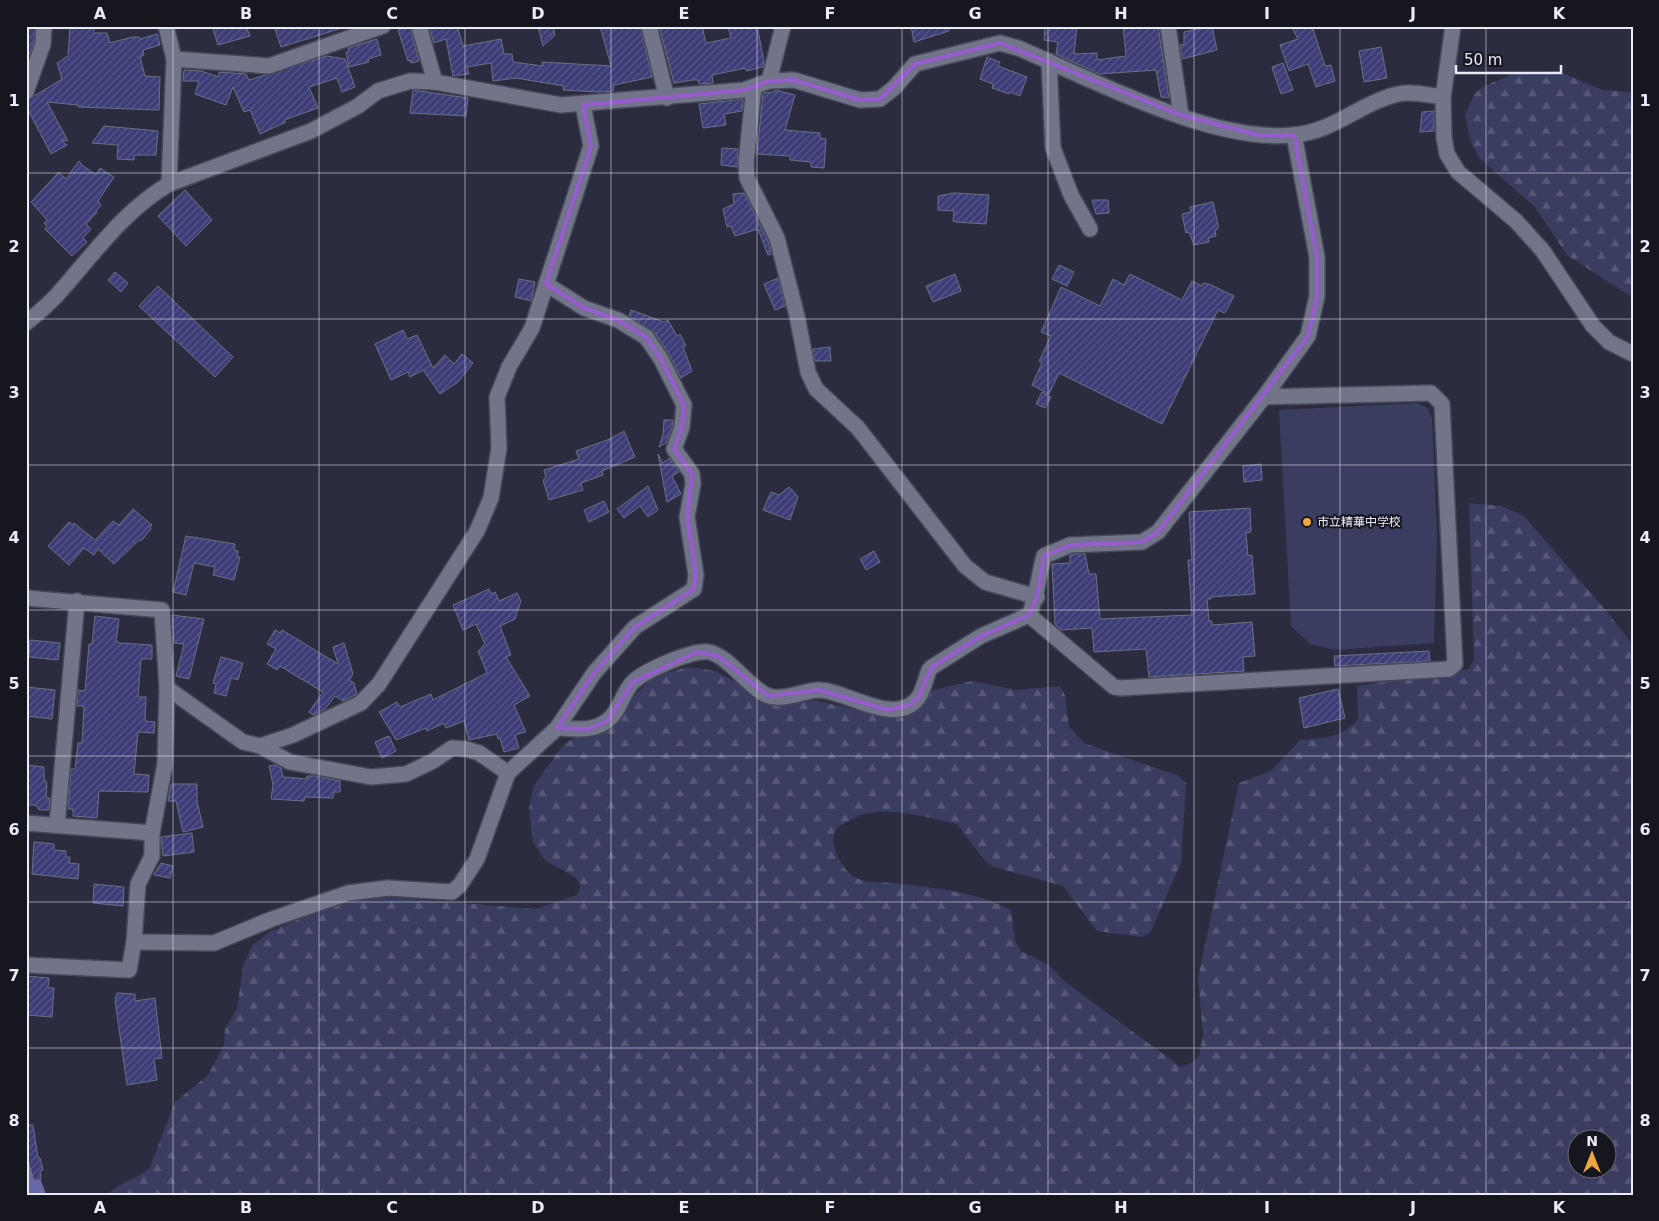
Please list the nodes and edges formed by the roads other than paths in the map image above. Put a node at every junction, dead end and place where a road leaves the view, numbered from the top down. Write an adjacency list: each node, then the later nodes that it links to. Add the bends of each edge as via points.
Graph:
1 (44, 26): 14 (street, via 43,44)
2 (166, 26): 9 (street)
3 (383, 26): 9 (street, via 269,66)
4 (418, 26): 12 (street)
5 (649, 26): 16 (street)
6 (783, 26): 11 (street)
7 (1168, 26): 18 (street)
8 (1453, 26): 15 (street)
9 (174, 58): 20 (street)
10 (1049, 61): 11 (street, via 1000,43 915,64 880,99 860,100 794,80); 18 (street); 21 (street, via 1053,148 1071,195)
11 (769, 81): 13 (street)
12 (435, 82): 17 (street, via 562,105); 20 (street, via 410,81 378,91 358,106 311,131)
13 (754, 87): 16 (street); 26 (street, via 747,178 778,238 808,372 816,389 858,428 965,566 985,582)
14 (26, 92)
15 (1443, 96): 19 (street, via 1401,93 1384,98 1326,129); 24 (street, via 1447,154 1458,172 1516,221 1543,251 1593,326 1609,342)
16 (667, 98): 17 (street)
17 (583, 105): 22 (street, via 591,146)
18 (1182, 115): 19 (street, via 1259,136)
19 (1294, 136): 25 (street, via 1317,257 1317,296 1308,336)
20 (169, 184): 23 (street, via 132,212 56,296)
21 (1090, 229)
22 (546, 284): 31 (street, via 584,308 618,320 646,337 661,359 684,405 682,427 674,449 692,474 687,517 696,576 694,589 636,627 594,673); 32 (street, via 532,328 497,397 500,448 491,498 477,531 386,674 361,703 293,735)
23 (26, 323)
24 (1633, 354)
25 (1264, 397): 26 (street, via 1158,532 1142,542 1070,545 1044,556 1038,575); 29 (street, via 1431,393 1442,404 1455,664 1449,669 1121,688 1114,687)
26 (1037, 597): 29 (street)
27 (26, 598): 28 (street)
28 (76, 601): 30 (street, via 162,610); 35 (street)
29 (1029, 615): 31 (street, via 980,636 929,670 918,698 900,709 888,710 819,690 777,698 768,696 718,656 697,652 633,682 607,721 588,729)
30 (167, 688): 32 (street, via 243,742); 36 (street, via 165,764)
31 (557, 728): 33 (street)
32 (260, 746): 33 (street, via 290,762 371,777 406,774 452,748 466,749 479,753)
33 (508, 773): 37 (street, via 477,860 452,892 388,888 348,893 214,943)
34 (26, 823): 35 (street)
35 (57, 825): 36 (street)
36 (152, 833): 37 (street, via 152,856 138,884)
37 (134, 942): 38 (street, via 129,970)
38 (26, 964)

